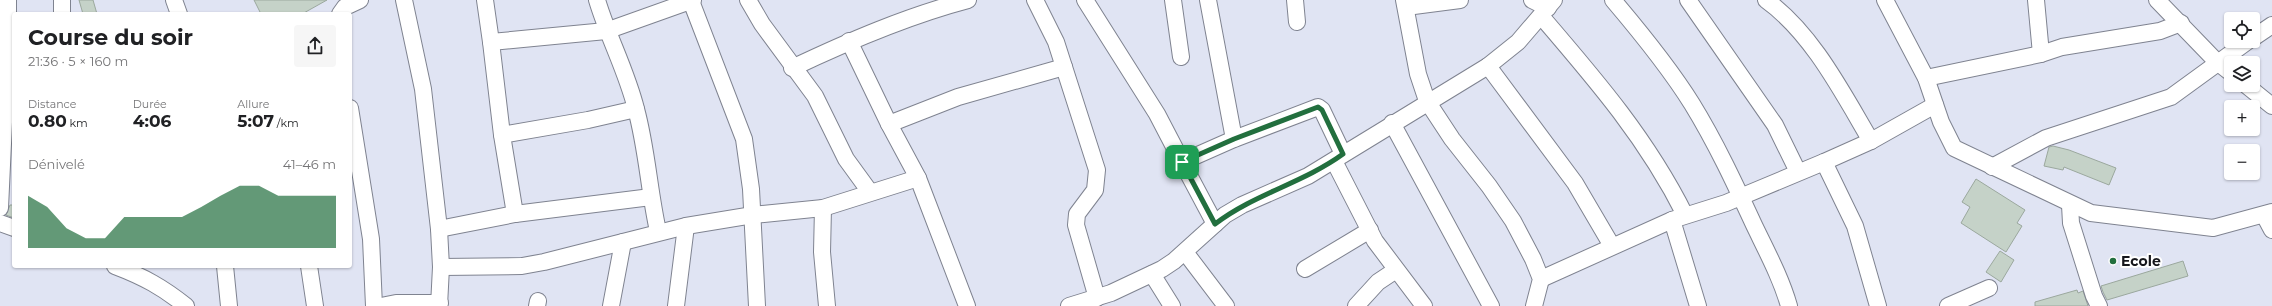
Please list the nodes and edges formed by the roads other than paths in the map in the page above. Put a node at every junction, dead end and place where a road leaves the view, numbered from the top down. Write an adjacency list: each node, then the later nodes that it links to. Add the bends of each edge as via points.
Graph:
1 (8, 0): 67 (street)
2 (62, 0): 27 (street)
3 (174, 0): 28 (street)
4 (360, 0): 29 (street, via 345,7)
5 (404, 0): 77 (street, via 423,89)
6 (486, 0): 36 (street)
7 (596, 0): 33 (street)
8 (692, 0): 33 (street); 71 (street, via 744,139)
9 (748, 0): 43 (street)
10 (968, 0): 25 (street)
11 (1035, 0): 42 (street, via 1056,42)
12 (1085, 0): 58 (street, via 1157,114)
13 (1173, 0): 39 (street)
14 (1208, 0): 55 (street)
15 (1295, 0): 30 (street)
16 (1460, 0): 24 (street)
17 (1532, 0): 26 (street)
18 (1613, 0): 64 (street, via 1644,37 1691,103)
19 (1688, 0): 61 (street, via 1775,125)
20 (1766, 0): 56 (street, via 1793,22 1836,83)
21 (1885, 0): 45 (street)
22 (2036, 0): 38 (street)
23 (2157, 0): 31 (street)
24 (1405, 4): 47 (street, via 1418,74)
25 (931, 5): 35 (street)
26 (1548, 8): 41 (street, via 1518,42); 72 (street, via 1667,179)
27 (62, 12)
28 (178, 12)
29 (341, 12)
30 (1297, 22)
31 (2181, 23): 38 (street, via 2160,31 2062,47); 40 (street)
32 (2272, 25): 34 (street)
33 (606, 31): 36 (street); 50 (street)
34 (2260, 33)
35 (849, 41): 43 (street); 53 (street)
36 (491, 42): 54 (street)
37 (2238, 48): 40 (street)
38 (2041, 54): 45 (street)
39 (1181, 57)
40 (2217, 62): 44 (street); 60 (street, via 2171,97 2046,138)
41 (1488, 66): 47 (street); 82 (street, via 1575,183)
42 (1064, 67): 53 (street, via 958,98); 93 (street, via 1097,170 1095,190 1076,218 1076,225)
43 (792, 68): 63 (street, via 814,96 846,159)
44 (2224, 68)
45 (1926, 78): 48 (street)
46 (2255, 92): 49 (street)
47 (1427, 102): 52 (street); 91 (street, via 1513,221)
48 (1935, 105): 56 (street); 60 (street, via 1953,147)
49 (2272, 106)
50 (636, 109): 54 (street); 65 (street, via 646,150)
51 (352, 120): 98 (street, via 371,239)
52 (1392, 123): 57 (street); 110 (street)
53 (889, 124): 62 (street)
54 (502, 135): 69 (street)
55 (1234, 139): 57 (street, via 1318,107 1322,110); 58 (street)
56 (1871, 141): 59 (street)
57 (1338, 158): 74 (street, via 1308,176 1242,205); 78 (street)
58 (1182, 162): 74 (street)
59 (1824, 162): 61 (street); 114 (street, via 1855,226)
60 (1992, 167): 66 (street)
61 (1798, 172): 64 (street)
62 (918, 178): 63 (street); 104 (street)
63 (870, 192): 68 (street)
64 (1741, 196): 72 (street); 113 (street, via 1777,273)
65 (651, 197): 69 (street); 80 (street)
66 (2070, 205): 70 (street, via 2091,213 2213,228); 116 (street, via 2071,223)
67 (0, 208)
68 (823, 208): 71 (street); 103 (street, via 822,252)
69 (515, 214): 77 (street)
70 (2268, 214): 79 (street)
71 (753, 215): 75 (street); 102 (street)
72 (1679, 217): 82 (street); 112 (street)
73 (0, 223): 76 (street)
74 (1215, 224): 83 (street)
75 (686, 226): 80 (street); 101 (street)
76 (12, 227)
77 (439, 229): 84 (street)
78 (1370, 230): 88 (street); 89 (street, via 1380,250)
79 (2272, 230)
80 (658, 231): 81 (street)
81 (623, 242): 84 (street, via 522,266); 100 (street)
82 (1612, 246): 91 (street)
83 (1185, 252): 90 (street); 107 (street)
84 (441, 267): 94 (street)
85 (120, 268): 95 (street, via 145,277 164,288)
86 (225, 268): 96 (street)
87 (309, 268): 97 (street)
88 (1305, 269)
89 (1396, 270): 108 (street, via 1378,282); 109 (street)
90 (1152, 274): 93 (street); 106 (street)
91 (1541, 279): 111 (street)
92 (1989, 288): 115 (street)
93 (1097, 298): 105 (street)
94 (440, 305): 99 (street, via 396,303)
95 (186, 306)
96 (229, 306)
97 (316, 306)
98 (374, 306)
99 (380, 306)
100 (611, 306)
101 (676, 306)
102 (758, 306)
103 (827, 306)
104 (967, 306)
105 (1069, 306)
106 (1172, 306)
107 (1226, 306)
108 (1356, 306)
109 (1424, 306)
110 (1491, 306)
111 (1534, 306)
112 (1698, 306)
113 (1789, 306)
114 (1878, 306)
115 (1948, 306)
116 (2099, 306)

